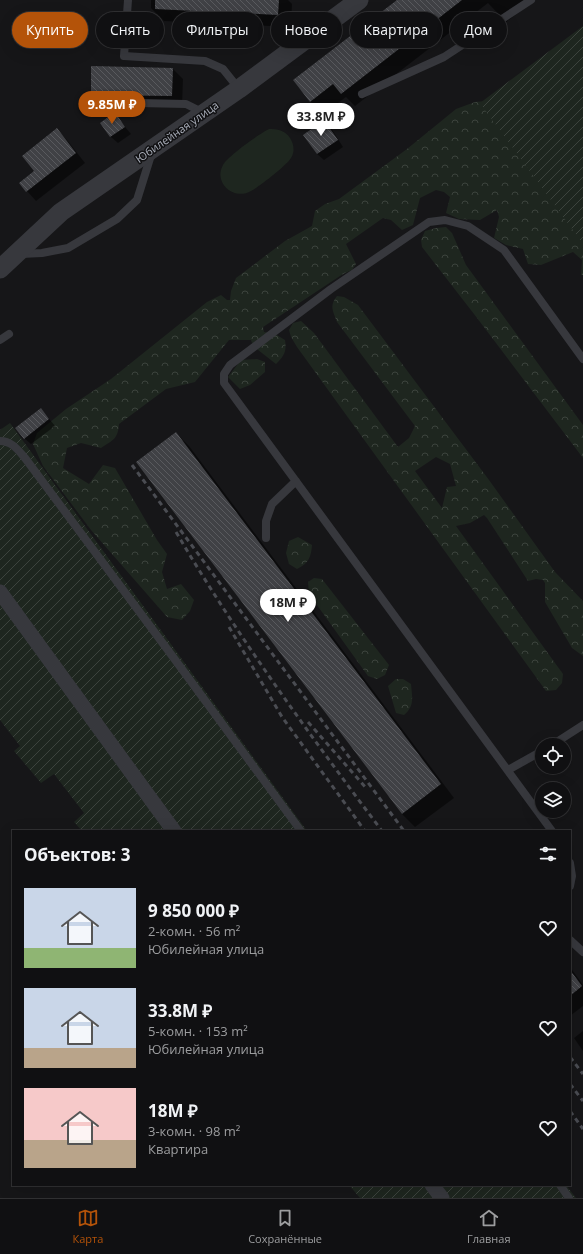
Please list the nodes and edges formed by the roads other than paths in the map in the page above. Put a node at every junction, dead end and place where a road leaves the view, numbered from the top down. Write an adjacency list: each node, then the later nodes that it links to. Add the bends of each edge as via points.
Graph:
1 (128, 0): 4 (lane, via 124,56 206,61 223,69)
2 (359, 0): 4 (street, Юбилейная улица)
3 (531, 0): 5 (lane, via 444,57)
4 (239, 89): 7 (street, Юбилейная улица)
5 (362, 94)
6 (91, 102): 7 (lane, via 186,104)
7 (204, 113): 8 (street, Юбилейная улица)
8 (154, 148): 9 (street, Юбилейная улица, via 61,212); 9 (lane, via 137,200 117,219 68,248 42,254)
9 (17, 254): 10 (street, Юбилейная улица)
10 (0, 270)
11 (9, 334): 12 (lane)
12 (0, 340)
13 (583, 360): 15 (lane, via 504,250 468,226 445,220 429,222 325,294 230,365 224,374 224,383)
14 (0, 441): 23 (lane, via 6,441 14,446 25,458)
15 (296, 481): 16 (lane, via 272,504 266,520); 21 (lane)
16 (266, 538)
17 (0, 592): 22 (street)
18 (583, 725): 19 (lane)
19 (563, 738)
20 (535, 755): 21 (lane)
21 (508, 770): 24 (lane)
22 (173, 830)
23 (300, 830)
24 (551, 830)
25 (571, 870): 26 (lane)
26 (571, 881)
27 (571, 941): 28 (lane)
28 (583, 952)
29 (433, 1186): 31 (street)
30 (561, 1186): 32 (lane)
31 (442, 1198)
32 (569, 1198)

